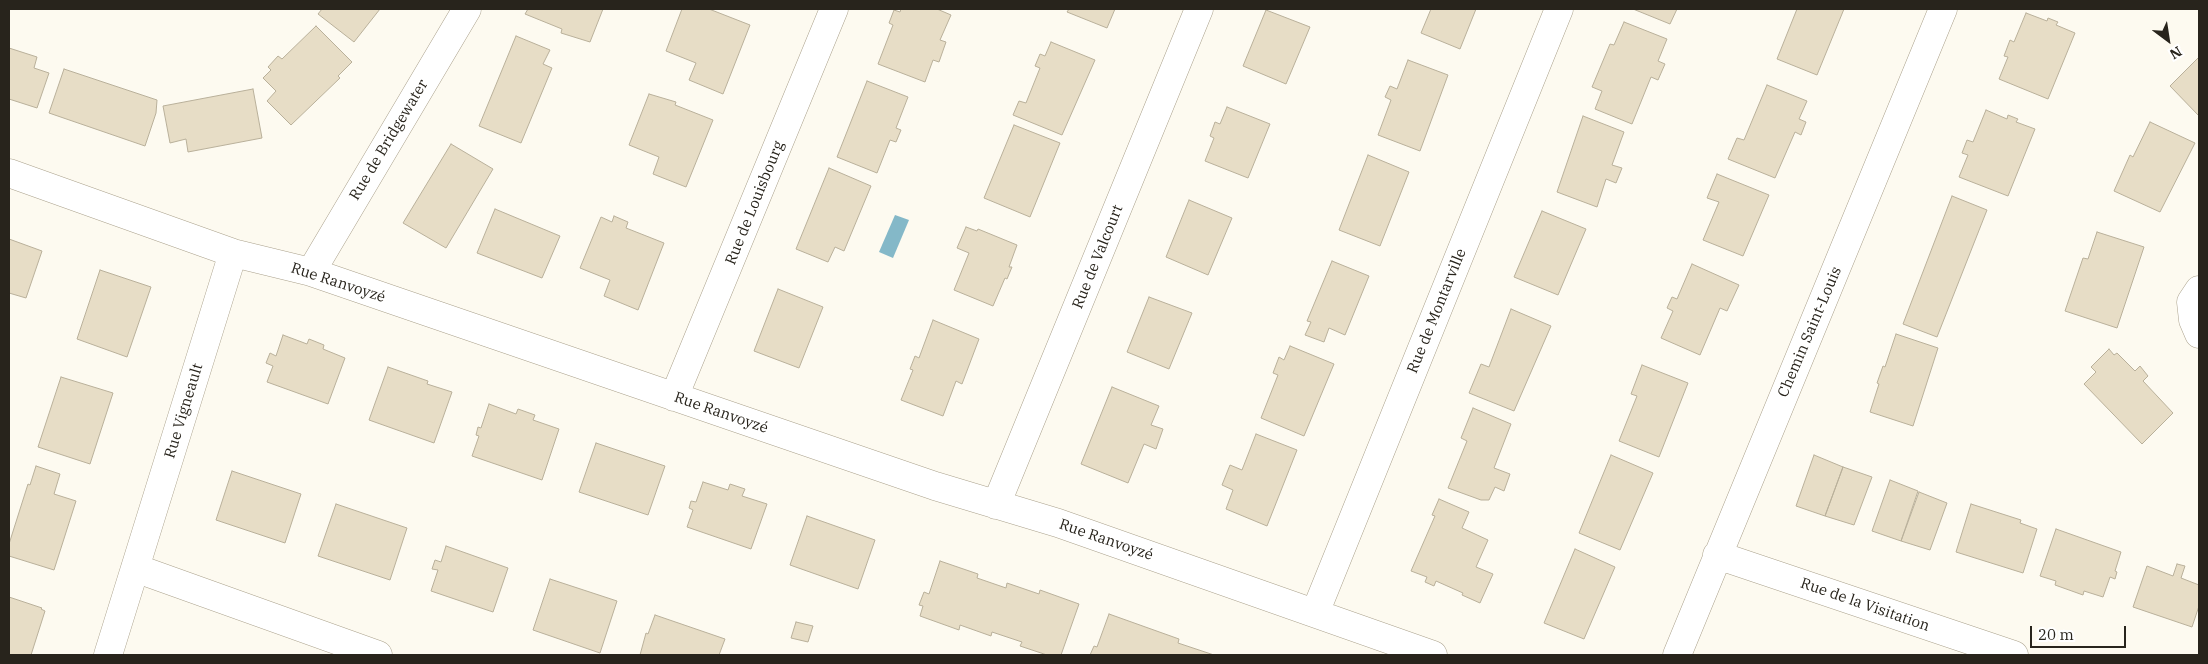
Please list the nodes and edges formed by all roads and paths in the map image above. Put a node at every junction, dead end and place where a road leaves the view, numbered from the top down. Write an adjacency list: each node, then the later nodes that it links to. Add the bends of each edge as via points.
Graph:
1 (467, 9): 8 (street, Rue de Bridgewater)
2 (834, 9): 11 (street, Rue de Louisbourg)
3 (1199, 9): 12 (street, Rue de Valcourt)
4 (1559, 9): 15 (street, Rue de Montarville)
5 (1944, 9): 13 (street, Chemin Saint-Louis)
6 (9, 173): 7 (street, Rue Ranvoyzé)
7 (233, 254): 8 (street, Rue Ranvoyzé); 14 (street, Rue Vigneault)
8 (311, 272): 11 (street, Rue Ranvoyzé)
9 (2199, 290): 10 (street, via 2191,302)
10 (2199, 334)
11 (674, 398): 12 (street, Rue Ranvoyzé)
12 (996, 505): 15 (street, Rue Ranvoyzé, via 1058,523)
13 (1717, 555): 19 (street, Chemin Saint-Louis); 20 (street, Rue de la Visitation)
14 (136, 568): 16 (street, Rue Vigneault); 17 (street)
15 (1315, 613): 18 (street, Rue Ranvoyzé)
16 (108, 655)
17 (378, 655)
18 (1433, 655)
19 (1677, 655)
20 (2014, 655)

